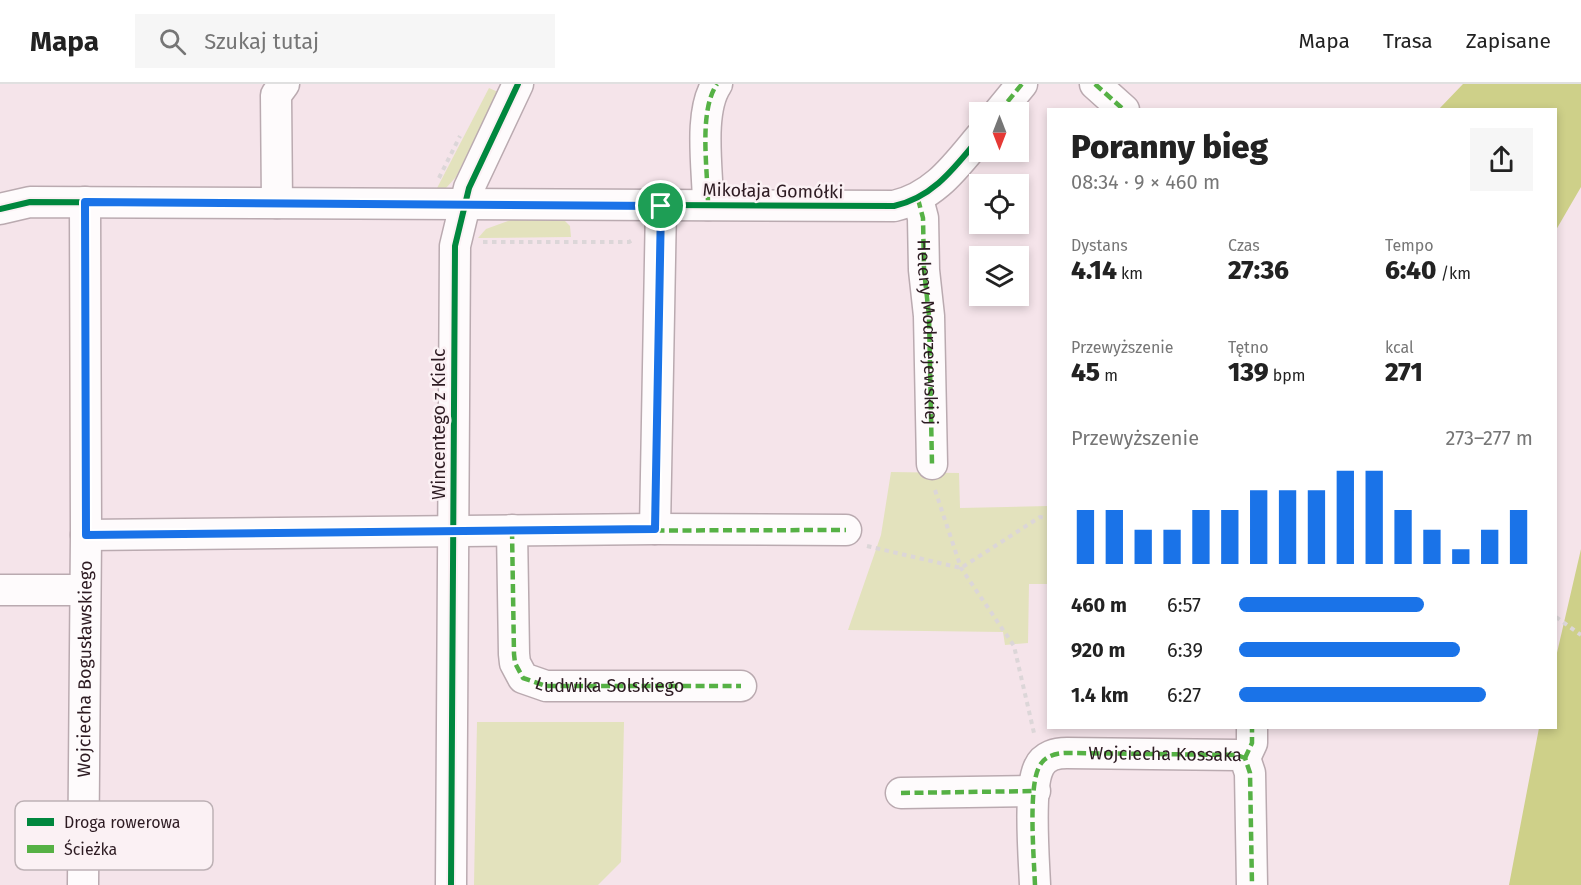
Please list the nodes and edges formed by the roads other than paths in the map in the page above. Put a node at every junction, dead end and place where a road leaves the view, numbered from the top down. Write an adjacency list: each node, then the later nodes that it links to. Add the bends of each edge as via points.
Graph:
1 (284, 84): 11 (street, via 276,94)
2 (518, 84): 12 (street, Wincentego z Kielc)
3 (717, 84): 13 (street, via 706,119)
4 (1022, 84): 6 (street)
5 (1095, 84): 7 (street)
6 (1007, 102)
7 (1122, 108)
8 (969, 150): 9 (street, Mikołaja Gomółki)
9 (918, 199): 13 (street, Mikołaja Gomółki, via 876,207); 16 (street, Heleny Modrzejewskiej, via 923,218 929,316)
10 (85, 202): 11 (street, Mikołaja Gomółki); 15 (street, Mikołaja Gomółki, via 30,202); 21 (street, Wojciecha Bogusławskiego)
11 (277, 203): 12 (street, Mikołaja Gomółki)
12 (464, 205): 14 (street, Mikołaja Gomółki); 20 (street, Wincentego z Kielc, via 455,246)
13 (708, 205): 14 (street, Mikołaja Gomółki)
14 (661, 206): 17 (street)
15 (0, 209)
16 (932, 464)
17 (655, 529): 18 (street); 19 (street)
18 (512, 530): 20 (street); 24 (street, Ludwika Solskiego, via 514,654 524,678 564,687)
19 (839, 530)
20 (453, 531): 21 (street); 32 (street, Wincentego z Kielc)
21 (86, 535): 23 (street, Wojciecha Bogusławskiego)
22 (0, 590): 23 (street)
23 (85, 590): 29 (street, Wojciecha Bogusławskiego)
24 (741, 686)
25 (1252, 729): 26 (street, via 1252,742)
26 (1245, 758): 27 (street, Wojciecha Kossaka, via 1067,753 1050,756); 34 (street, Wojciecha Kossaka, via 1250,773)
27 (1037, 778): 28 (street); 33 (street)
28 (901, 793)
29 (83, 801)
30 (82, 870): 31 (street, Wojciecha Bogusławskiego)
31 (82, 885)
32 (451, 885)
33 (1035, 885)
34 (1252, 885)

